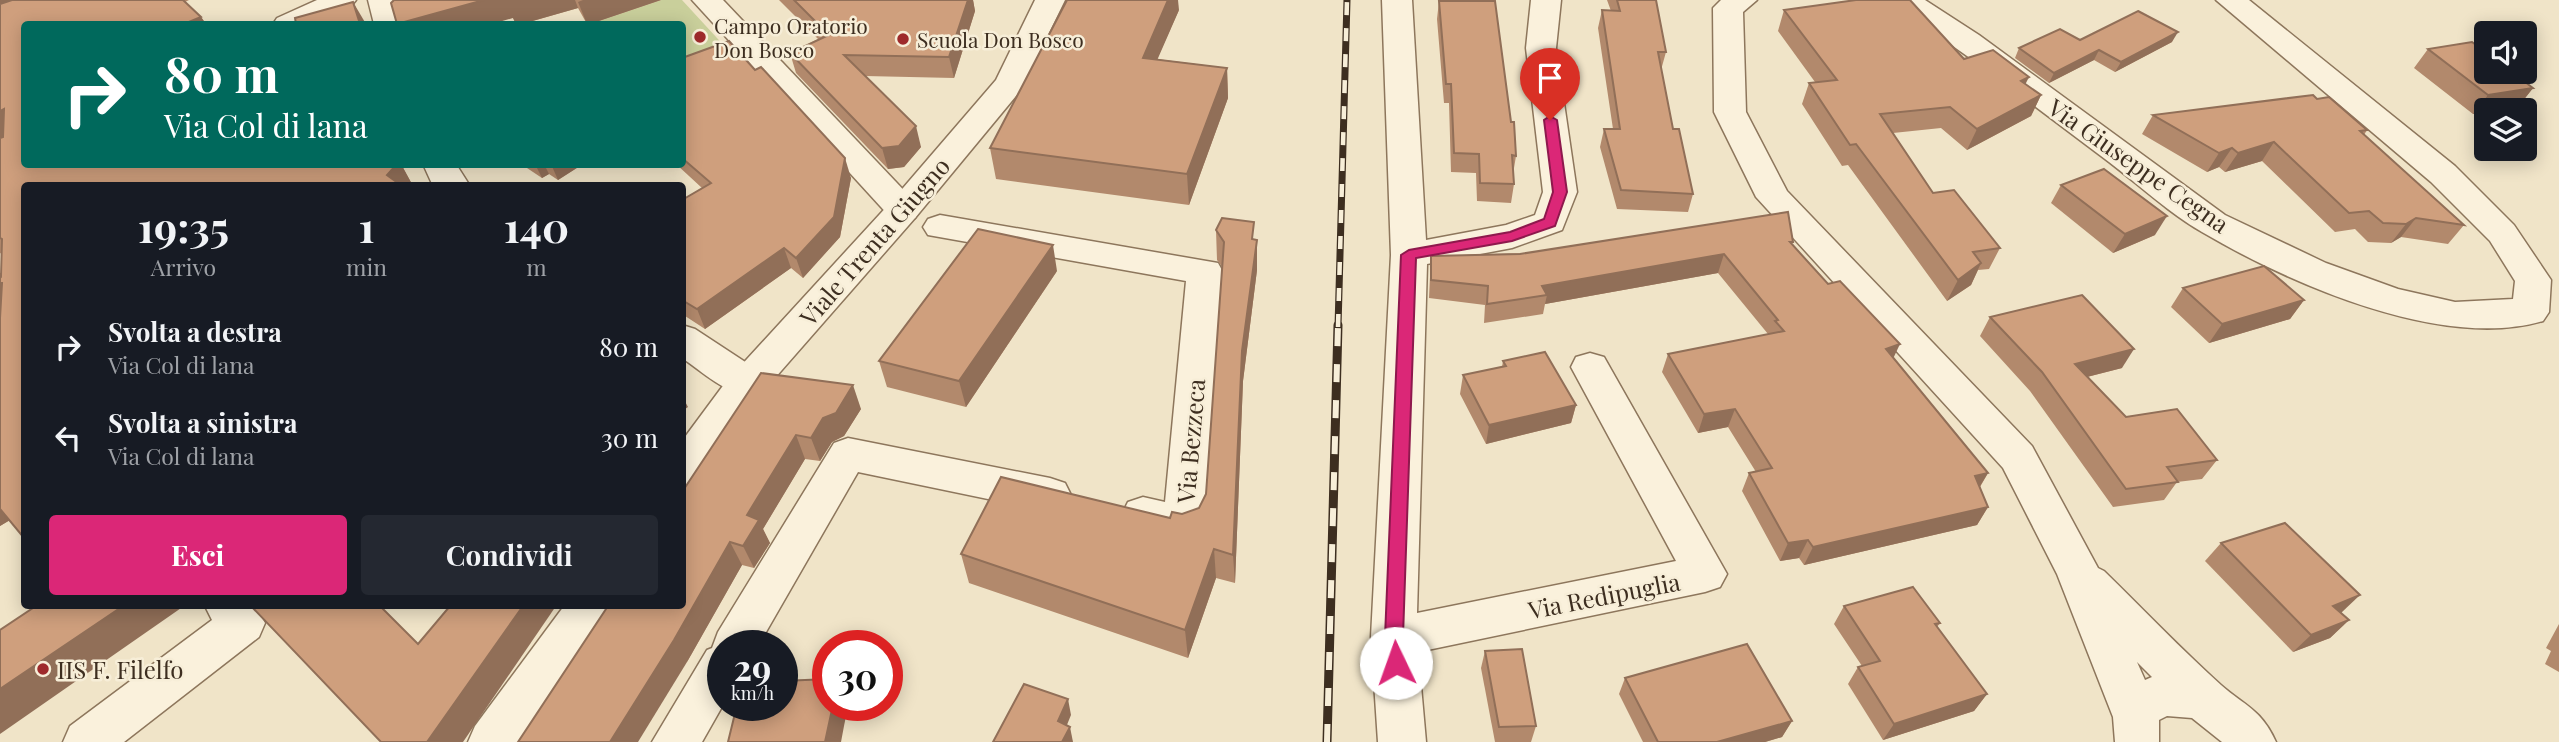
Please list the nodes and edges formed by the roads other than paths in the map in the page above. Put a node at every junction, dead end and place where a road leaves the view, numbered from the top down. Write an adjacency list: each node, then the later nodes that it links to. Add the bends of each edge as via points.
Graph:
1 (341, 0): 10 (street)
2 (383, 0): 11 (street)
3 (708, 0): 12 (street)
4 (1050, 0): 12 (street, Viale Trenta Giugno, via 1010,83)
5 (1397, 0): 14 (street)
6 (1546, 0): 14 (street, via 1541,48 1560,192 1550,222 1512,236)
7 (1742, 0): 20 (street, via 1728,8 1730,112 1773,197 2018,457)
8 (1905, 0): 15 (street, Via Giuseppe Cegna, via 1968,41 2213,223 2314,272 2392,301 2455,315)
9 (2231, 0): 15 (street, Via Giuseppe Cegna, via 2443,174 2502,233 2533,280)
10 (295, 21)
11 (388, 21)
12 (903, 210): 18 (street, Viale Trenta Giugno)
13 (940, 227): 23 (street, Via Bezzeca, via 1205,272 1184,523 848,454)
14 (1409, 255): 24 (street)
15 (2544, 318)
16 (686, 342): 18 (street)
17 (1590, 368): 24 (street, Via Redipuglia, via 1705,574)
18 (748, 383): 19 (street, Viale Trenta Giugno)
19 (686, 468)
20 (2078, 573): 26 (street); 27 (street)
21 (587, 609): 29 (street)
22 (235, 614): 28 (street)
23 (744, 630)
24 (1394, 637): 31 (street)
25 (707, 691): 30 (street)
26 (2244, 728): 27 (street, via 2170,694 2153,696 2143,705)
27 (2137, 729)
28 (87, 742)
29 (492, 742)
30 (676, 742)
31 (1402, 742)

